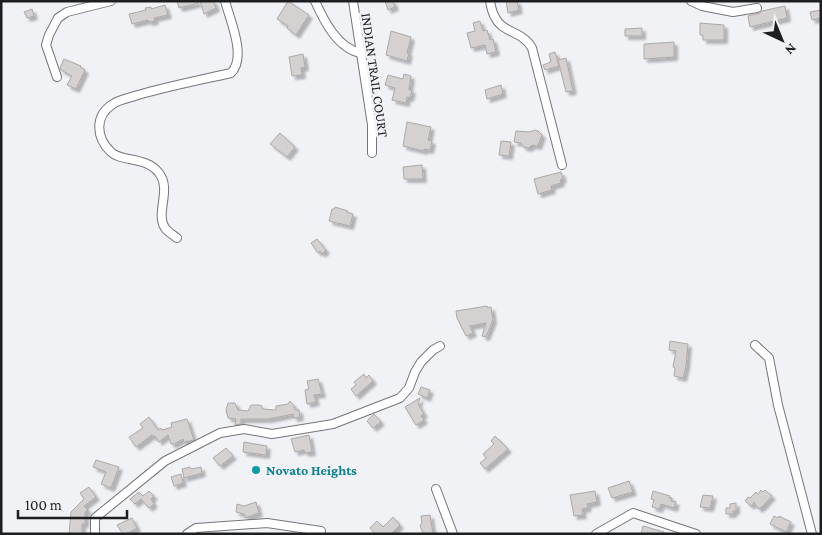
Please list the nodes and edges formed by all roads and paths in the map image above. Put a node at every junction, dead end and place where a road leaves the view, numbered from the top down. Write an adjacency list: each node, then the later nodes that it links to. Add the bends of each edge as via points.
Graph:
1 (111, 1): 9 (street, via 67,12 58,18 46,44)
2 (225, 1): 12 (street, via 238,52 236,68 231,73 114,103 100,118 98,131 112,154 153,166 160,175 164,186 162,216 165,228)
3 (315, 1): 8 (street, via 323,20 348,49)
4 (353, 1): 8 (street, INDIAN TRAIL COURT)
5 (490, 1): 11 (street, via 501,26 528,40 532,48)
6 (691, 1): 7 (street, via 733,12)
7 (757, 8)
8 (361, 53): 10 (street, INDIAN TRAIL COURT, via 372,125)
9 (57, 77)
10 (372, 153)
11 (562, 165)
12 (177, 238)
13 (755, 345): 22 (street, via 769,358)
14 (440, 346): 17 (street, via 421,362 409,388 400,398 333,424 272,434 244,429 220,433 165,461 95,518)
15 (436, 489): 19 (street)
16 (321, 531): 18 (street, via 267,523 196,528)
17 (95, 534)
18 (187, 534)
19 (453, 534)
20 (596, 534): 21 (street, via 633,513)
21 (696, 534)
22 (812, 534)

